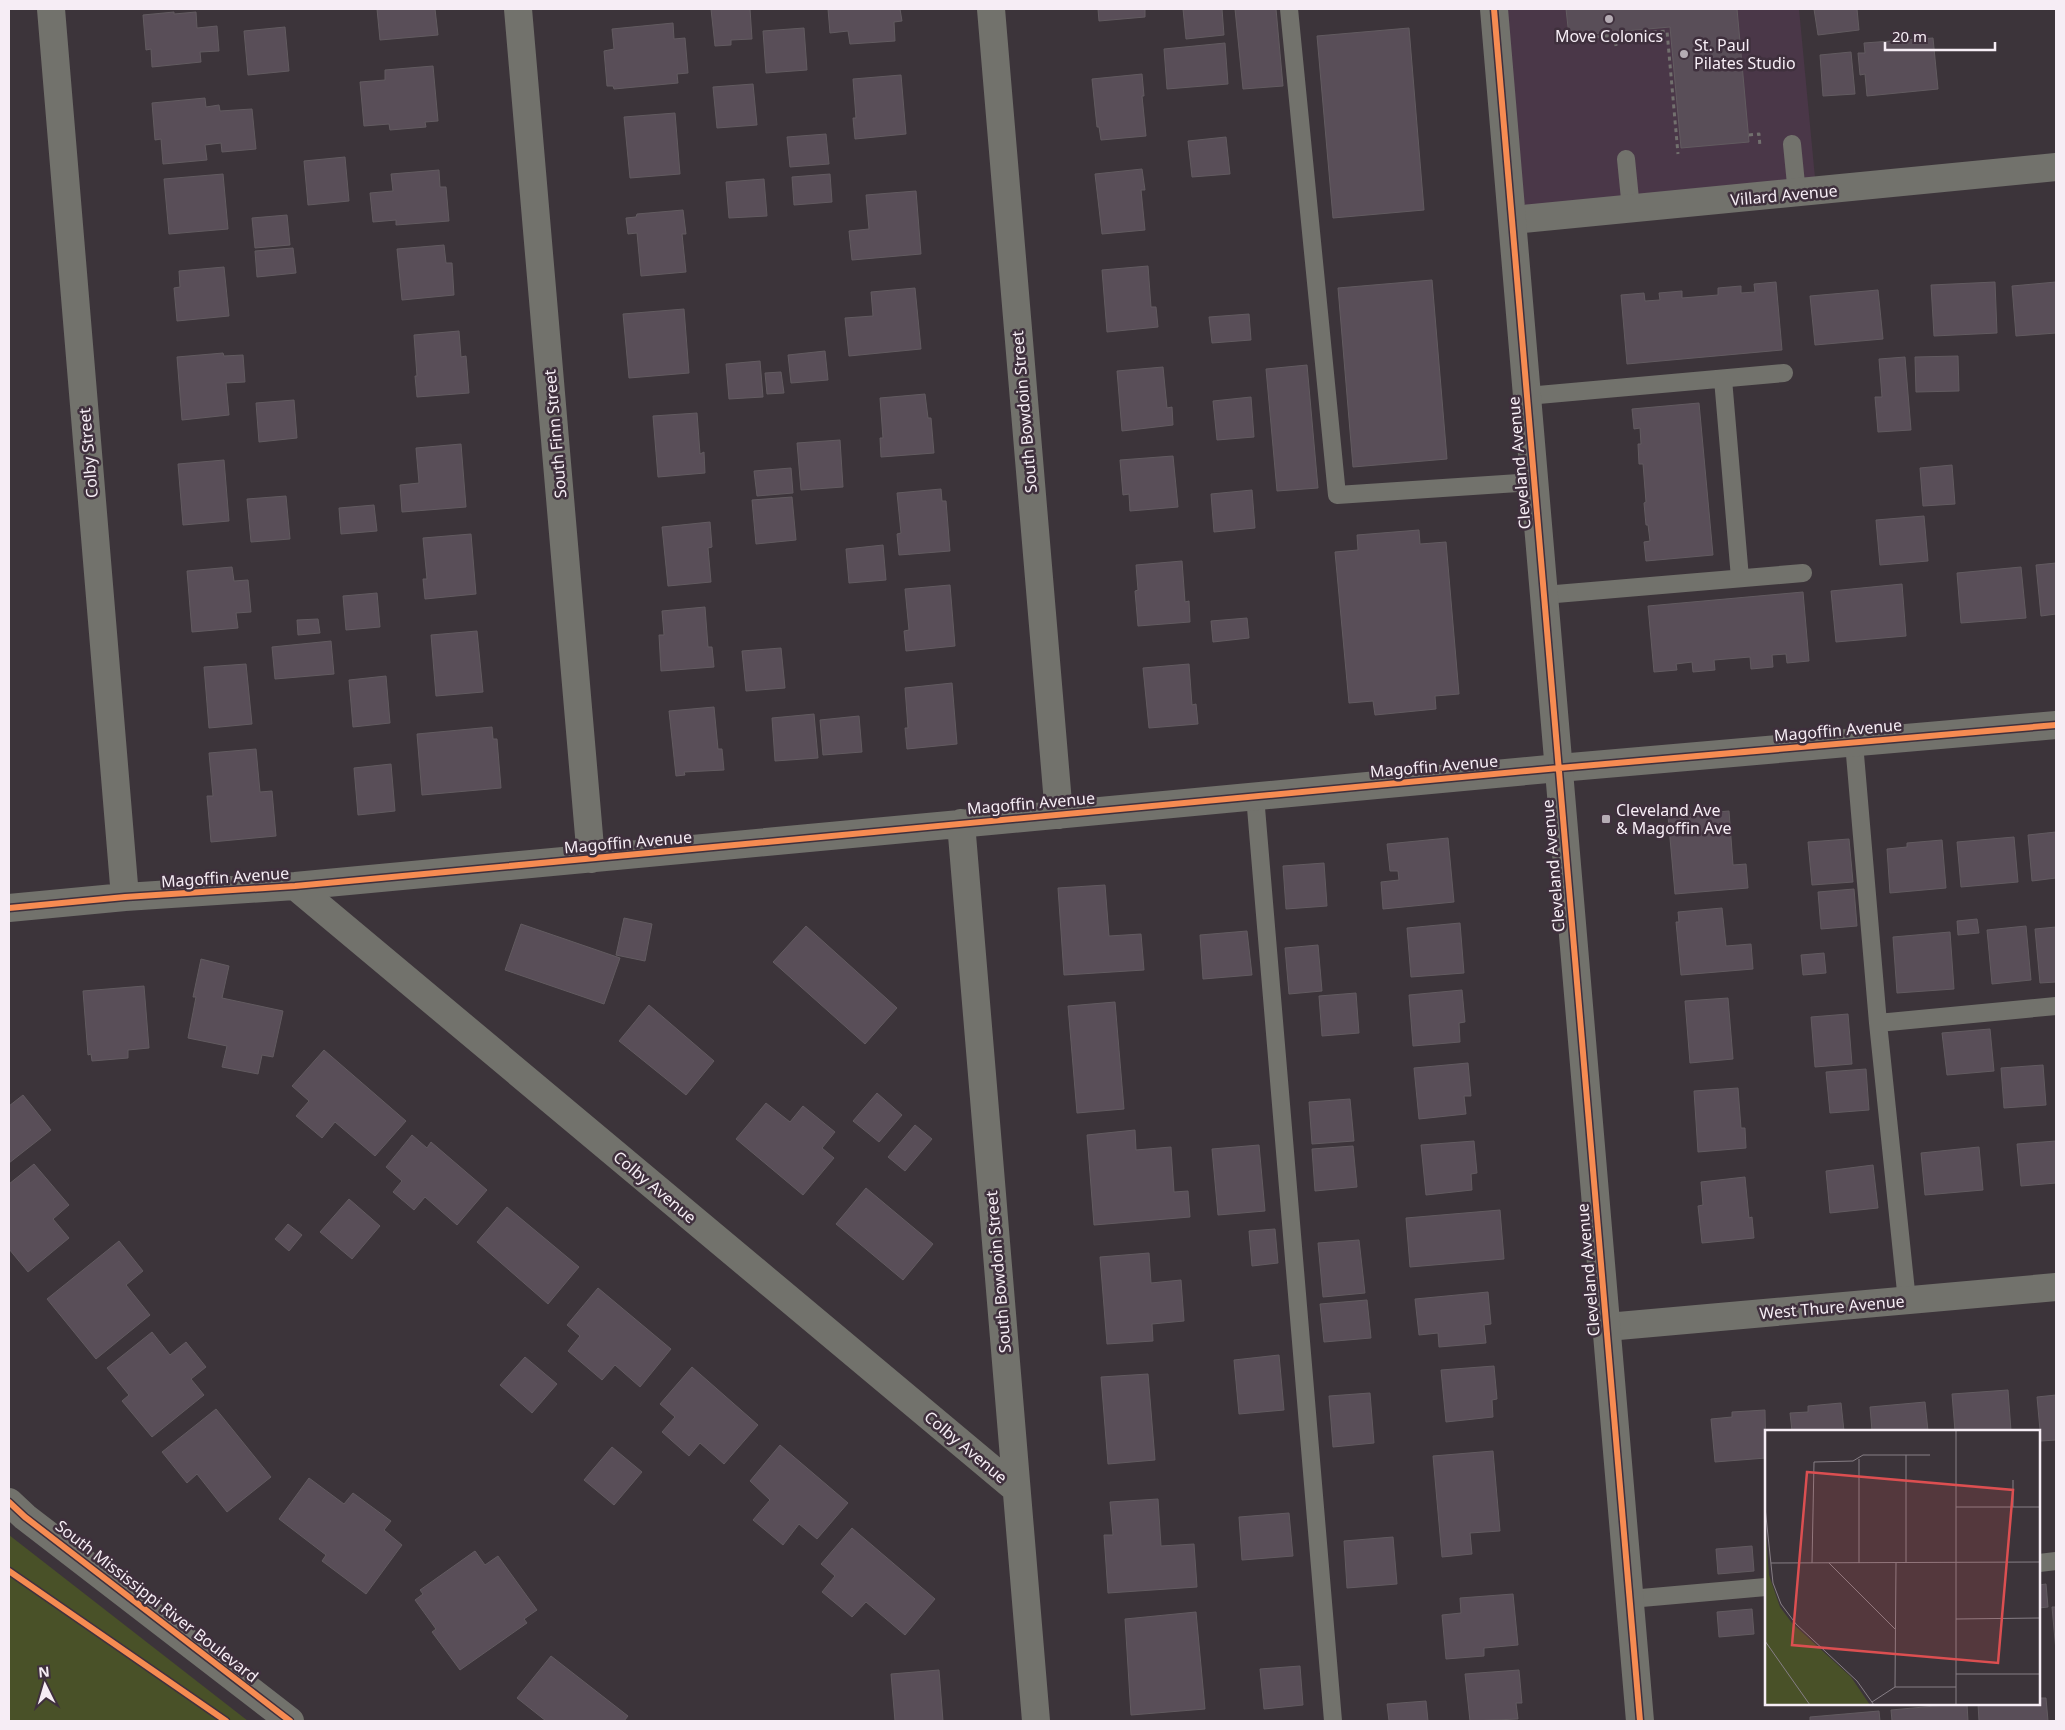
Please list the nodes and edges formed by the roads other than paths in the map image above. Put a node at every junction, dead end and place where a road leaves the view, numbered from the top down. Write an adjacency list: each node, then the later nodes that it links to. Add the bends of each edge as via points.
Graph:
1 (51, 9): 27 (street, Colby Street)
2 (518, 9): 25 (street, South Finn Street)
3 (991, 9): 23 (street, South Bowdoin Street)
4 (1289, 9): 15 (lane, via 1337,495)
5 (1494, 9): 11 (street, Cleveland Avenue)
6 (1792, 144): 9 (lane)
7 (1626, 159): 10 (lane)
8 (2056, 167): 9 (street, Villard Avenue)
9 (1798, 194): 10 (street, Villard Avenue)
10 (1631, 209): 11 (street, Villard Avenue)
11 (1513, 220): 14 (street, Cleveland Avenue)
12 (1784, 373): 13 (lane)
13 (1722, 379): 14 (lane); 17 (lane)
14 (1528, 396): 15 (street, Cleveland Avenue)
15 (1535, 482): 18 (street, Cleveland Avenue)
16 (1803, 573): 17 (lane)
17 (1740, 578): 18 (lane)
18 (1544, 595): 21 (street, Cleveland Avenue)
19 (2056, 725): 20 (street, Magoffin Avenue)
20 (1854, 742): 21 (street, Magoffin Avenue); 30 (lane)
21 (1559, 768): 22 (street, Magoffin Avenue); 33 (street, Cleveland Avenue)
22 (1255, 796): 23 (street, Magoffin Avenue); 42 (lane)
23 (1059, 814): 24 (street, Magoffin Avenue)
24 (961, 823): 25 (street, Magoffin Avenue); 34 (street, South Bowdoin Street)
25 (591, 859): 26 (street, Magoffin Avenue)
26 (295, 886): 27 (street, Magoffin Avenue); 34 (street, Colby Avenue)
27 (125, 897): 28 (street, Magoffin Avenue)
28 (9, 908)
29 (2056, 1006): 30 (lane)
30 (1878, 1022): 32 (lane)
31 (2056, 1287): 32 (street, West Thure Avenue)
32 (1907, 1301): 33 (street, West Thure Avenue)
33 (1607, 1327): 39 (street, Cleveland Avenue)
34 (1016, 1489): 41 (street, South Bowdoin Street)
35 (9, 1502): 40 (street, South Mississippi River Boulevard)
36 (2056, 1561): 37 (lane)
37 (2040, 1562)
38 (1765, 1587): 39 (lane)
39 (1630, 1599): 43 (street, Cleveland Avenue)
40 (290, 1721)
41 (1036, 1721)
42 (1332, 1721)
43 (1640, 1721)

